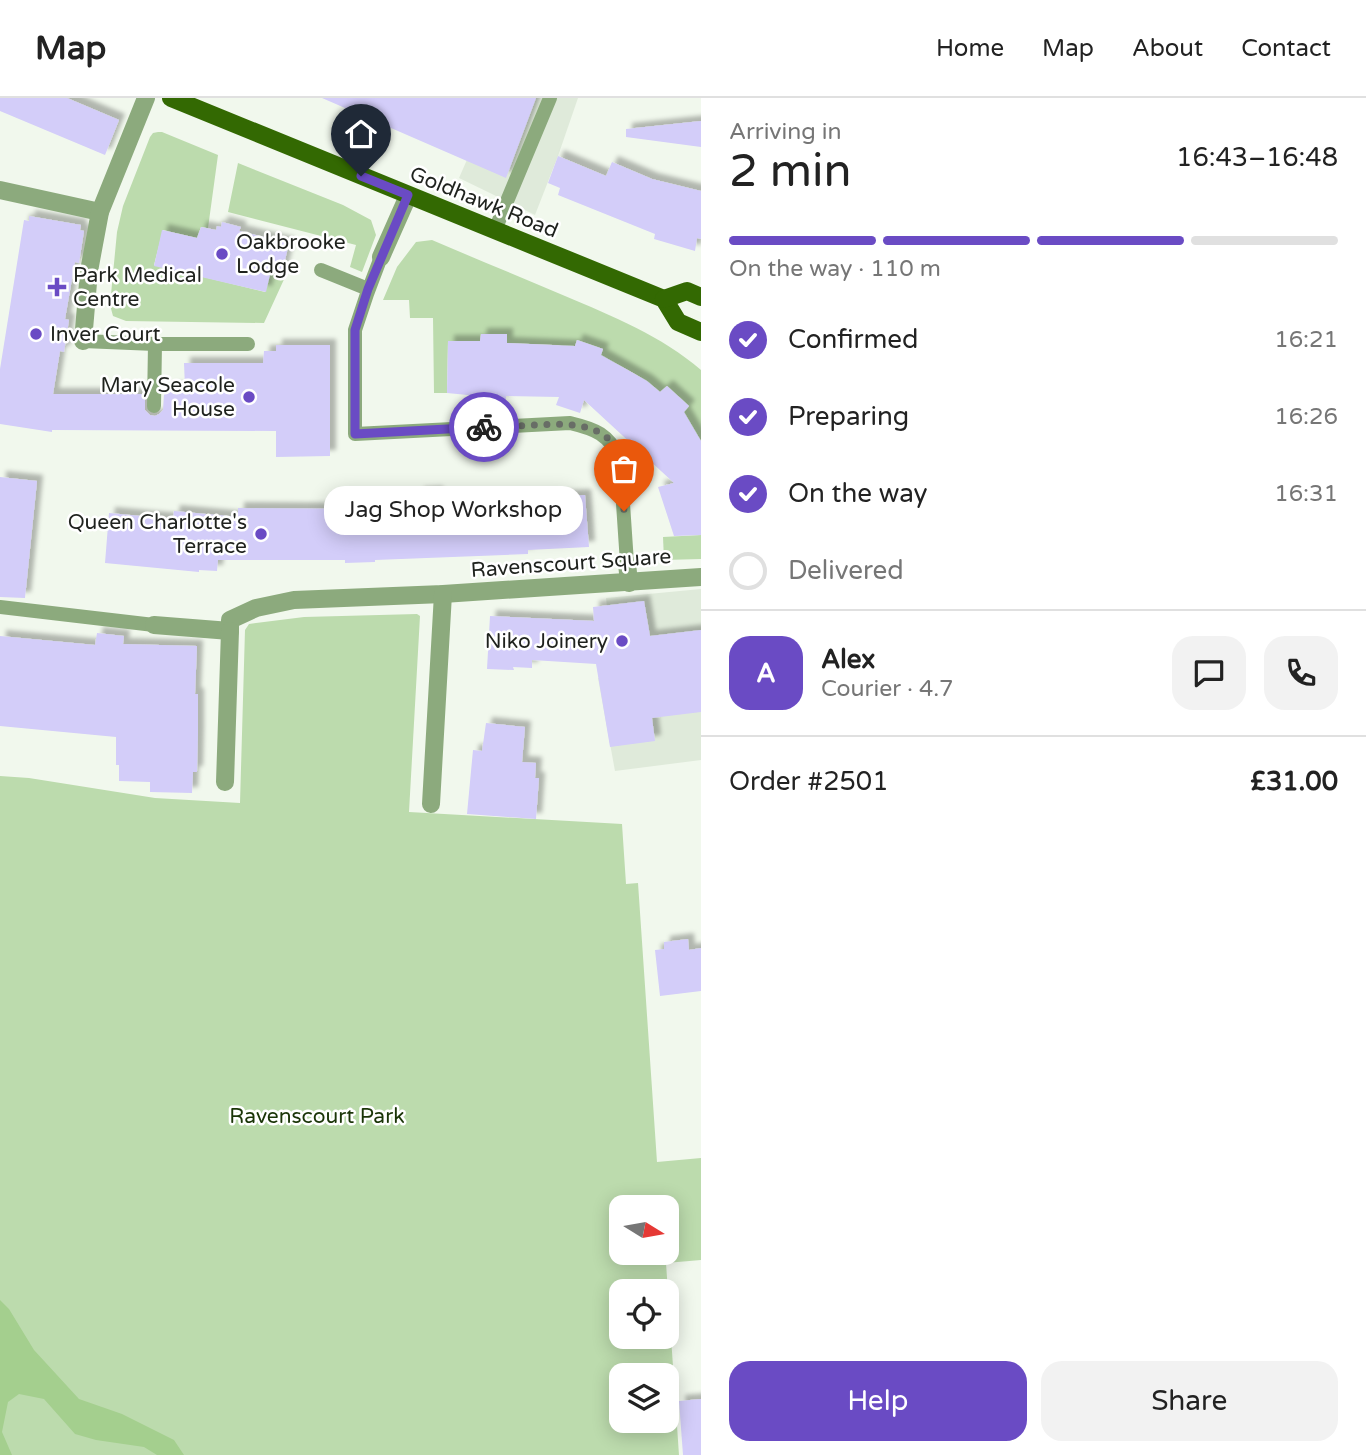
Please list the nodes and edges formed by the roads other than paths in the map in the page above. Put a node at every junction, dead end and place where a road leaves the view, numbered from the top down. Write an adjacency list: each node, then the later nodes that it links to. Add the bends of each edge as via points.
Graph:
1 (146, 98): 6 (street)
2 (171, 98): 5 (main road, Goldhawk Road)
3 (550, 98): 7 (lane)
4 (0, 190): 6 (street)
5 (408, 195): 7 (main road, Goldhawk Road); 8 (street)
6 (100, 212): 14 (street)
7 (495, 230): 12 (main road, Goldhawk Road)
8 (381, 257): 10 (lane)
9 (321, 270): 10 (lane)
10 (368, 289): 18 (lane, via 355,330 355,434 570,423 598,432 608,438 620,459)
11 (701, 297): 12 (main road, Goldhawk Road, via 687,291)
12 (664, 299): 13 (main road, Goldhawk Road, via 678,322)
13 (701, 332)
14 (83, 341): 15 (lane)
15 (155, 344): 16 (lane); 17 (lane)
16 (248, 344)
17 (154, 407)
18 (627, 563): 20 (street)
19 (701, 577): 20 (street, Ravenscourt Square)
20 (629, 583): 21 (street, Ravenscourt Square)
21 (443, 593): 24 (street, Ravenscourt Square, via 294,600 256,608 230,620); 26 (street, Ravenscourt Square)
22 (0, 607): 23 (lane)
23 (154, 625): 24 (street)
24 (230, 631): 25 (street)
25 (225, 782)
26 (431, 804)

